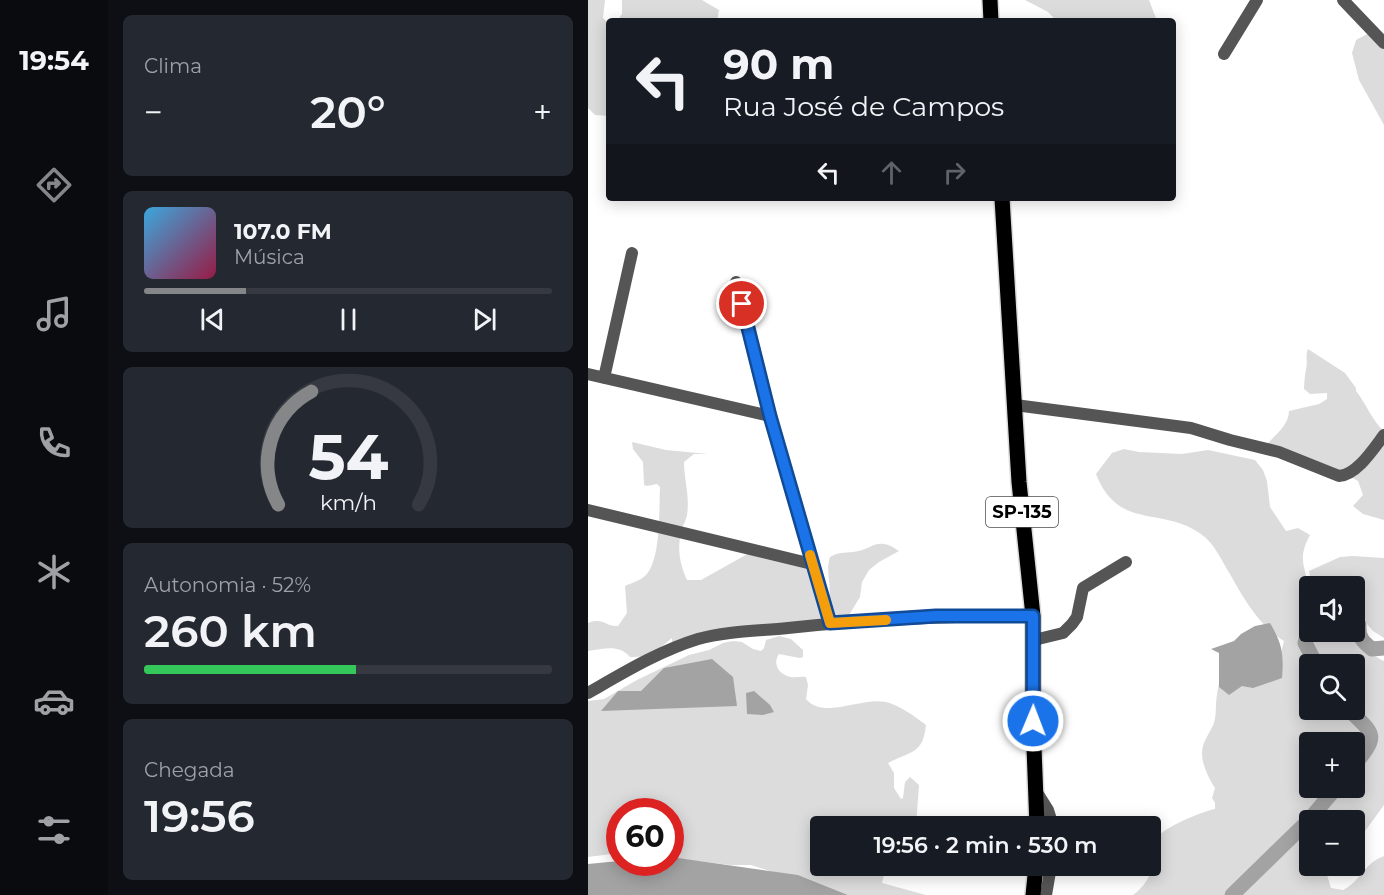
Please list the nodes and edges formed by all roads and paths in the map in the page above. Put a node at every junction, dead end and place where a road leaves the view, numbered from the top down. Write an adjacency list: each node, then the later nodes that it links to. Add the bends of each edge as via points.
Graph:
1 (990, 0): 4 (main road)
2 (1257, 0): 6 (street)
3 (1343, 0): 5 (street)
4 (991, 18)
5 (1384, 43)
6 (1224, 54)
7 (1002, 201): 12 (main road, SP-135)
8 (632, 253): 11 (street)
9 (736, 282): 13 (street)
10 (588, 374): 11 (street)
11 (604, 378): 13 (street)
12 (1015, 405): 14 (street, via 1191,428 1279,452 1339,476 1356,467); 18 (main road, SP-135, via 1018,482)
13 (770, 416): 17 (street)
14 (1384, 435)
15 (588, 510): 17 (street)
16 (1126, 562): 20 (street, via 1083,588 1077,617 1064,633)
17 (812, 564): 19 (street)
18 (1033, 616): 19 (street, via 936,616); 20 (main road, SP-135)
19 (830, 623): 21 (street, via 700,639 632,668)
20 (1034, 640): 22 (main road, SP-135)
21 (588, 693)
22 (1036, 791): 23 (main road, SP-135); 24 (street)
23 (1037, 816)
24 (1050, 816)
25 (1037, 876): 27 (main road)
26 (1048, 876): 27 (street)
27 (1042, 893)

